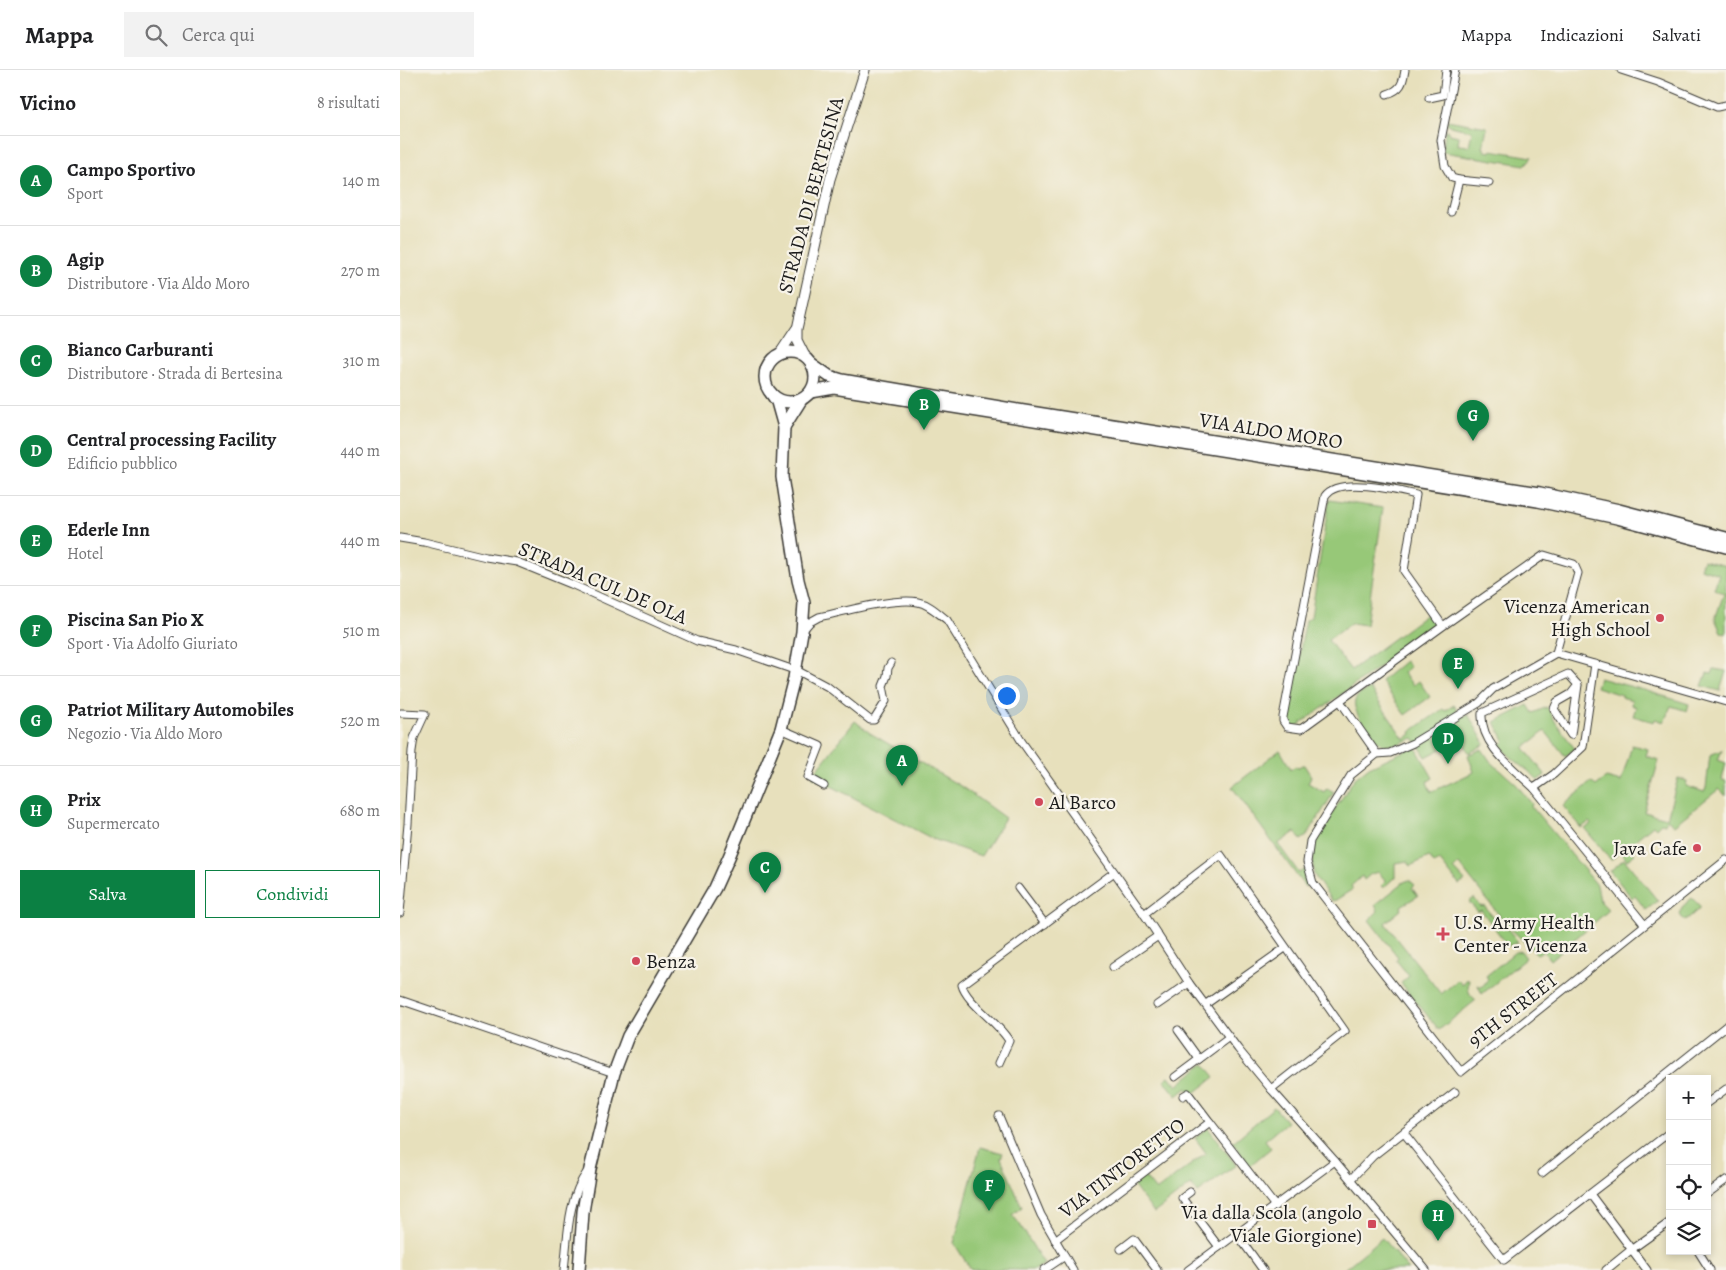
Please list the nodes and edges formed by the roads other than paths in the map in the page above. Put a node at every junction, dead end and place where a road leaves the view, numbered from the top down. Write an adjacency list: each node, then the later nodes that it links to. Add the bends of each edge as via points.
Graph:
1 (865, 70): 14 (street, STRADA DI BERTESINA, via 830,179)
2 (1405, 70): 6 (street, via 1402,85 1396,92)
3 (1446, 70): 7 (street, via 1443,95)
4 (1454, 70): 10 (street, via 1441,140)
5 (1621, 70): 8 (street, via 1717,107)
6 (1387, 94)
7 (1428, 98)
8 (1726, 105)
9 (1454, 165): 10 (street)
10 (1445, 166): 11 (street, via 1452,178)
11 (1459, 180): 12 (street); 13 (street)
12 (1489, 183)
13 (1451, 212)
14 (797, 329): 15 (street, STRADA DI BERTESINA); 16 (street, STRADA DI BERTESINA, via 797,340)
15 (778, 356): 16 (main road, via 795,353); 18 (main road, STRADA DI BERTESINA, via 771,362 766,375)
16 (809, 361): 17 (main road, STRADA DI BERTESINA, via 815,381); 22 (main road, VIA ALDO MORO, via 829,376 842,380 1540,493)
17 (810, 392): 19 (main road, STRADA DI BERTESINA); 23 (main road, VIA ALDO MORO, via 834,388 1538,501)
18 (772, 393): 19 (main road, via 785,402); 20 (main road, STRADA DI BERTESINA)
19 (801, 400): 20 (main road, STRADA DI BERTESINA)
20 (784, 427): 24 (main road, STRADA DI BERTESINA, via 782,477)
21 (400, 538): 31 (street, STRADA CUL DE OLA, via 517,562 697,641)
22 (1726, 538)
23 (1726, 547)
24 (801, 604): 25 (street, via 810,616); 26 (main road, STRADA DI BERTESINA); 31 (main road, STRADA DI BERTESINA)
25 (819, 618): 26 (street); 43 (street, via 902,601 918,602 933,608 947,620 1022,742)
26 (805, 625): 31 (main road, STRADA DI BERTESINA)
27 (1443, 626): 28 (street, via 1544,555 1574,564 1578,573); 33 (street); 33 (street, via 1404,571 1416,495 1394,489 1351,486 1328,491 1283,721 1287,727 1301,729)
28 (1556, 654): 30 (street); 35 (street, via 1493,689)
29 (891, 663): 31 (street, via 883,682 886,701 874,720 828,687)
30 (1596, 664): 34 (street); 41 (street, via 1583,747)
31 (793, 669): 38 (main road, STRADA DI BERTESINA)
32 (1578, 685): 32 (street, via 1571,694 1557,702 1554,709 1571,735); 37 (street, via 1568,674)
33 (1340, 701): 39 (street)
34 (1726, 702)
35 (1479, 703): 37 (street); 39 (street, via 1413,743 1390,753)
36 (401, 713): 45 (street, via 425,714 412,751)
37 (1482, 713): 41 (street, via 1492,746)
38 (781, 729): 40 (street, via 820,746 808,777); 61 (main road, STRADA DI BERTESINA, via 715,888 628,1036)
39 (1377, 754): 48 (street, 9TH STREET, via 1351,775 1310,841 1307,862 1313,883 1461,1072)
40 (824, 786)
41 (1534, 788): 48 (street)
42 (1726, 860): 48 (street, 9TH STREET)
43 (1114, 873): 46 (street); 47 (street)
44 (1018, 888): 47 (street)
45 (400, 913)
46 (1144, 914): 49 (street); 50 (street, via 1221,855)
47 (1045, 924): 60 (street, via 962,985 967,995 1009,1041)
48 (1644, 924)
49 (1158, 936): 51 (street); 52 (street)
50 (1285, 948): 54 (street); 64 (street, via 1345,1031)
51 (1113, 967)
52 (1189, 983): 54 (street); 55 (street)
53 (400, 1000): 61 (street)
54 (1206, 1004): 58 (street)
55 (1157, 1005)
56 (1726, 1026): 74 (street)
57 (1178, 1030): 59 (street)
58 (1229, 1037): 59 (street); 64 (street)
59 (1199, 1059): 62 (street)
60 (999, 1064)
61 (614, 1073): 73 (main road, STRADA DI BERTESINA)
62 (1175, 1077)
63 (1726, 1088): 67 (street)
64 (1271, 1089): 72 (street)
65 (1455, 1092): 70 (street)
66 (1183, 1096): 69 (street, VIA TINTORETTO, via 1188,1093)
67 (1711, 1100)
68 (999, 1116): 83 (street)
69 (1210, 1122): 80 (street, VIA TINTORETTO); 83 (street, VIA TINTORETTO)
70 (1404, 1133): 75 (street, via 1373,1156); 79 (street, via 1504,1260)
71 (1666, 1135): 79 (street)
72 (1335, 1161): 75 (street); 80 (street)
73 (590, 1169): 89 (street, STRADA DI BERTESINA, via 578,1186 572,1206); 90 (main road, STRADA DI BERTESINA)
74 (1542, 1174)
75 (1351, 1180): 96 (street)
76 (1726, 1181): 77 (street)
77 (1711, 1191)
78 (1190, 1192): 84 (street, via 1182,1198)
79 (1590, 1194): 85 (street)
80 (1275, 1206): 82 (street)
81 (1666, 1225): 85 (street)
82 (1237, 1234): 84 (street); 95 (street)
83 (1055, 1240): 88 (street)
84 (1219, 1246): 94 (street)
85 (1632, 1249): 97 (street); 98 (street)
86 (1121, 1250): 93 (street, via 1134,1239)
87 (1701, 1255): 99 (street)
88 (1065, 1256): 91 (street); 92 (street)
89 (564, 1270)
90 (579, 1270)
91 (1044, 1270)
92 (1073, 1270)
93 (1157, 1270)
94 (1188, 1270)
95 (1262, 1270)
96 (1426, 1270)
97 (1606, 1270)
98 (1647, 1270)
99 (1710, 1270)

